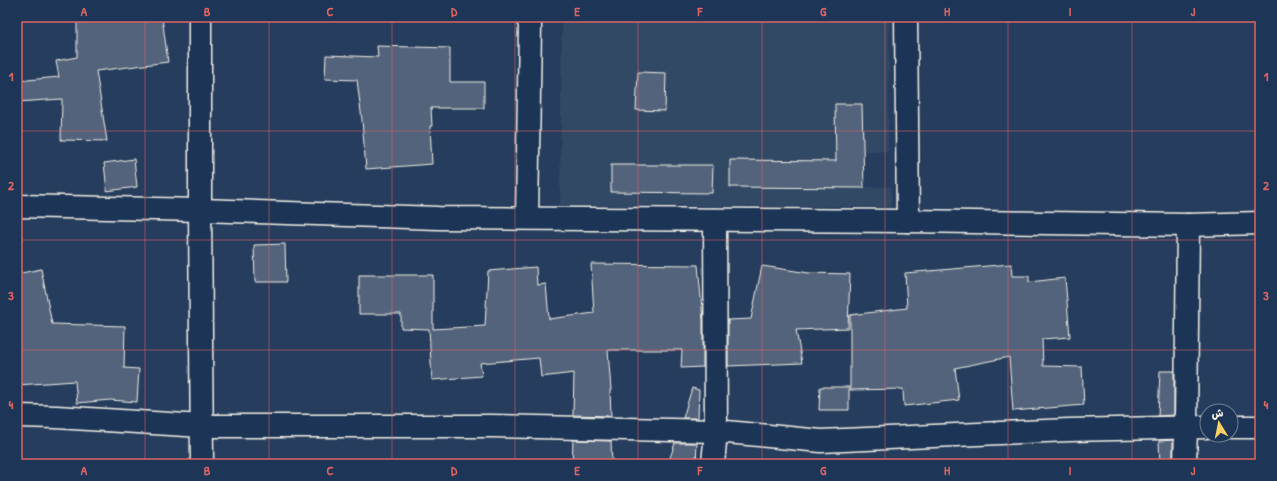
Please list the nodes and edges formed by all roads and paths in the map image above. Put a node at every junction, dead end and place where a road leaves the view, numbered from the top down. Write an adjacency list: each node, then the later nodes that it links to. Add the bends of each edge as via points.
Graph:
1 (200, 17): 5 (street)
2 (527, 17): 6 (street, via 530,25)
3 (906, 17): 8 (street)
4 (17, 206): 5 (street)
5 (200, 210): 6 (street, via 438,218); 12 (street)
6 (527, 218): 7 (street)
7 (715, 220): 8 (street); 16 (street)
8 (908, 221): 10 (street)
9 (1260, 223): 10 (street)
10 (1188, 225): 13 (street)
11 (17, 416): 12 (street)
12 (202, 426): 16 (street, via 492,426); 17 (street)
13 (1197, 427): 16 (street, via 821,441); 19 (street)
14 (1239, 427): 15 (street)
15 (1260, 427)
16 (716, 431): 18 (street)
17 (202, 464)
18 (713, 464)
19 (1185, 464)

